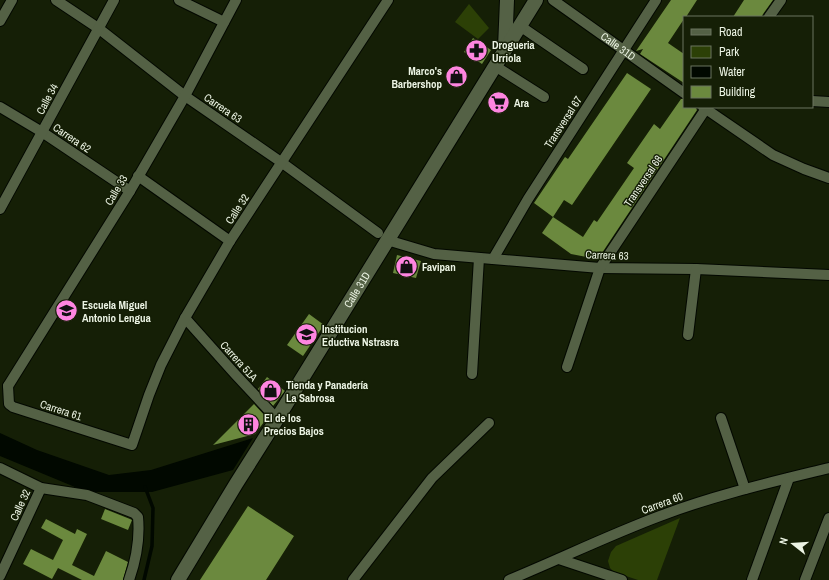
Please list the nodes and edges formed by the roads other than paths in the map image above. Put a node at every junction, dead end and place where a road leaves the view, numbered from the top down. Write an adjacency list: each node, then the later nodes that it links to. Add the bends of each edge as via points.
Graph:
1 (12, 0): 13 (street)
2 (56, 0): 16 (street, Carrera 63)
3 (114, 0): 16 (street, Calle 34)
4 (179, 0): 14 (street)
5 (236, 0): 14 (street, Calle 33)
6 (388, 0): 29 (street, Calle 32)
7 (508, 0): 17 (street)
8 (536, 0): 15 (street, Calle 31D)
9 (553, 0): 18 (street, Calle 31D)
10 (656, 0): 18 (street, Transversal 67)
11 (781, 0): 12 (street)
12 (770, 16)
13 (0, 21)
14 (224, 22): 22 (street, Calle 33)
15 (520, 26): 17 (street, Calle 31D); 20 (street)
16 (98, 28): 22 (street, Carrera 63); 28 (street, Calle 34)
17 (505, 50): 19 (street, Calle 31D)
18 (624, 50): 21 (street, Calle 31D); 37 (street, Transversal 67, via 528,199)
19 (495, 66): 23 (street); 34 (street, Calle 31D)
20 (583, 69)
21 (683, 92)
22 (185, 96): 29 (street, Carrera 63); 30 (street, Calle 33)
23 (544, 97)
24 (813, 101): 25 (street)
25 (829, 102)
26 (0, 107): 28 (street, Carrera 62)
27 (705, 108): 31 (street, via 773,155); 38 (street, Transversal 68)
28 (42, 132): 32 (street, Carrera 62); 33 (street, Calle 34)
29 (281, 162): 34 (street, Carrera 63); 35 (street, Calle 32)
30 (138, 176): 32 (street, Calle 33); 35 (street)
31 (829, 178)
32 (130, 191): 45 (street, Calle 33)
33 (0, 209)
34 (382, 237): 36 (street, Carrera 63, via 434,254); 47 (street, Calle 31D)
35 (230, 241): 41 (street, Calle 32)
36 (479, 258): 37 (street, Carrera 63); 44 (street)
37 (493, 259): 38 (street, Carrera 63)
38 (600, 268): 39 (street, Carrera 63); 43 (street, Transversal 68)
39 (696, 269): 40 (street, Carrera 63); 42 (street)
40 (829, 274)
41 (185, 318): 47 (street, Carrera 51A); 49 (street, Calle 32, via 161,365)
42 (688, 335)
43 (567, 367)
44 (472, 374)
45 (4, 384): 49 (street, Carrera 61, via 9,404 13,407)
46 (720, 418): 54 (street)
47 (277, 419): 59 (street, Calle 31D)
48 (489, 423): 60 (street, via 432,478)
49 (132, 445)
50 (0, 468): 53 (street)
51 (829, 468): 52 (street, Carrera 60)
52 (788, 478): 54 (street, Carrera 60); 63 (street)
53 (41, 488): 57 (street, Calle 32); 58 (street, via 87,495 134,513 138,517 135,562)
54 (745, 489): 56 (street, Carrera 60, via 661,515)
55 (829, 518): 64 (street)
56 (559, 559): 61 (street, Carrera 60); 62 (street)
57 (0, 576)
58 (129, 580)
59 (178, 580)
60 (353, 580)
61 (509, 580)
62 (622, 580)
63 (752, 580)
64 (805, 580)

